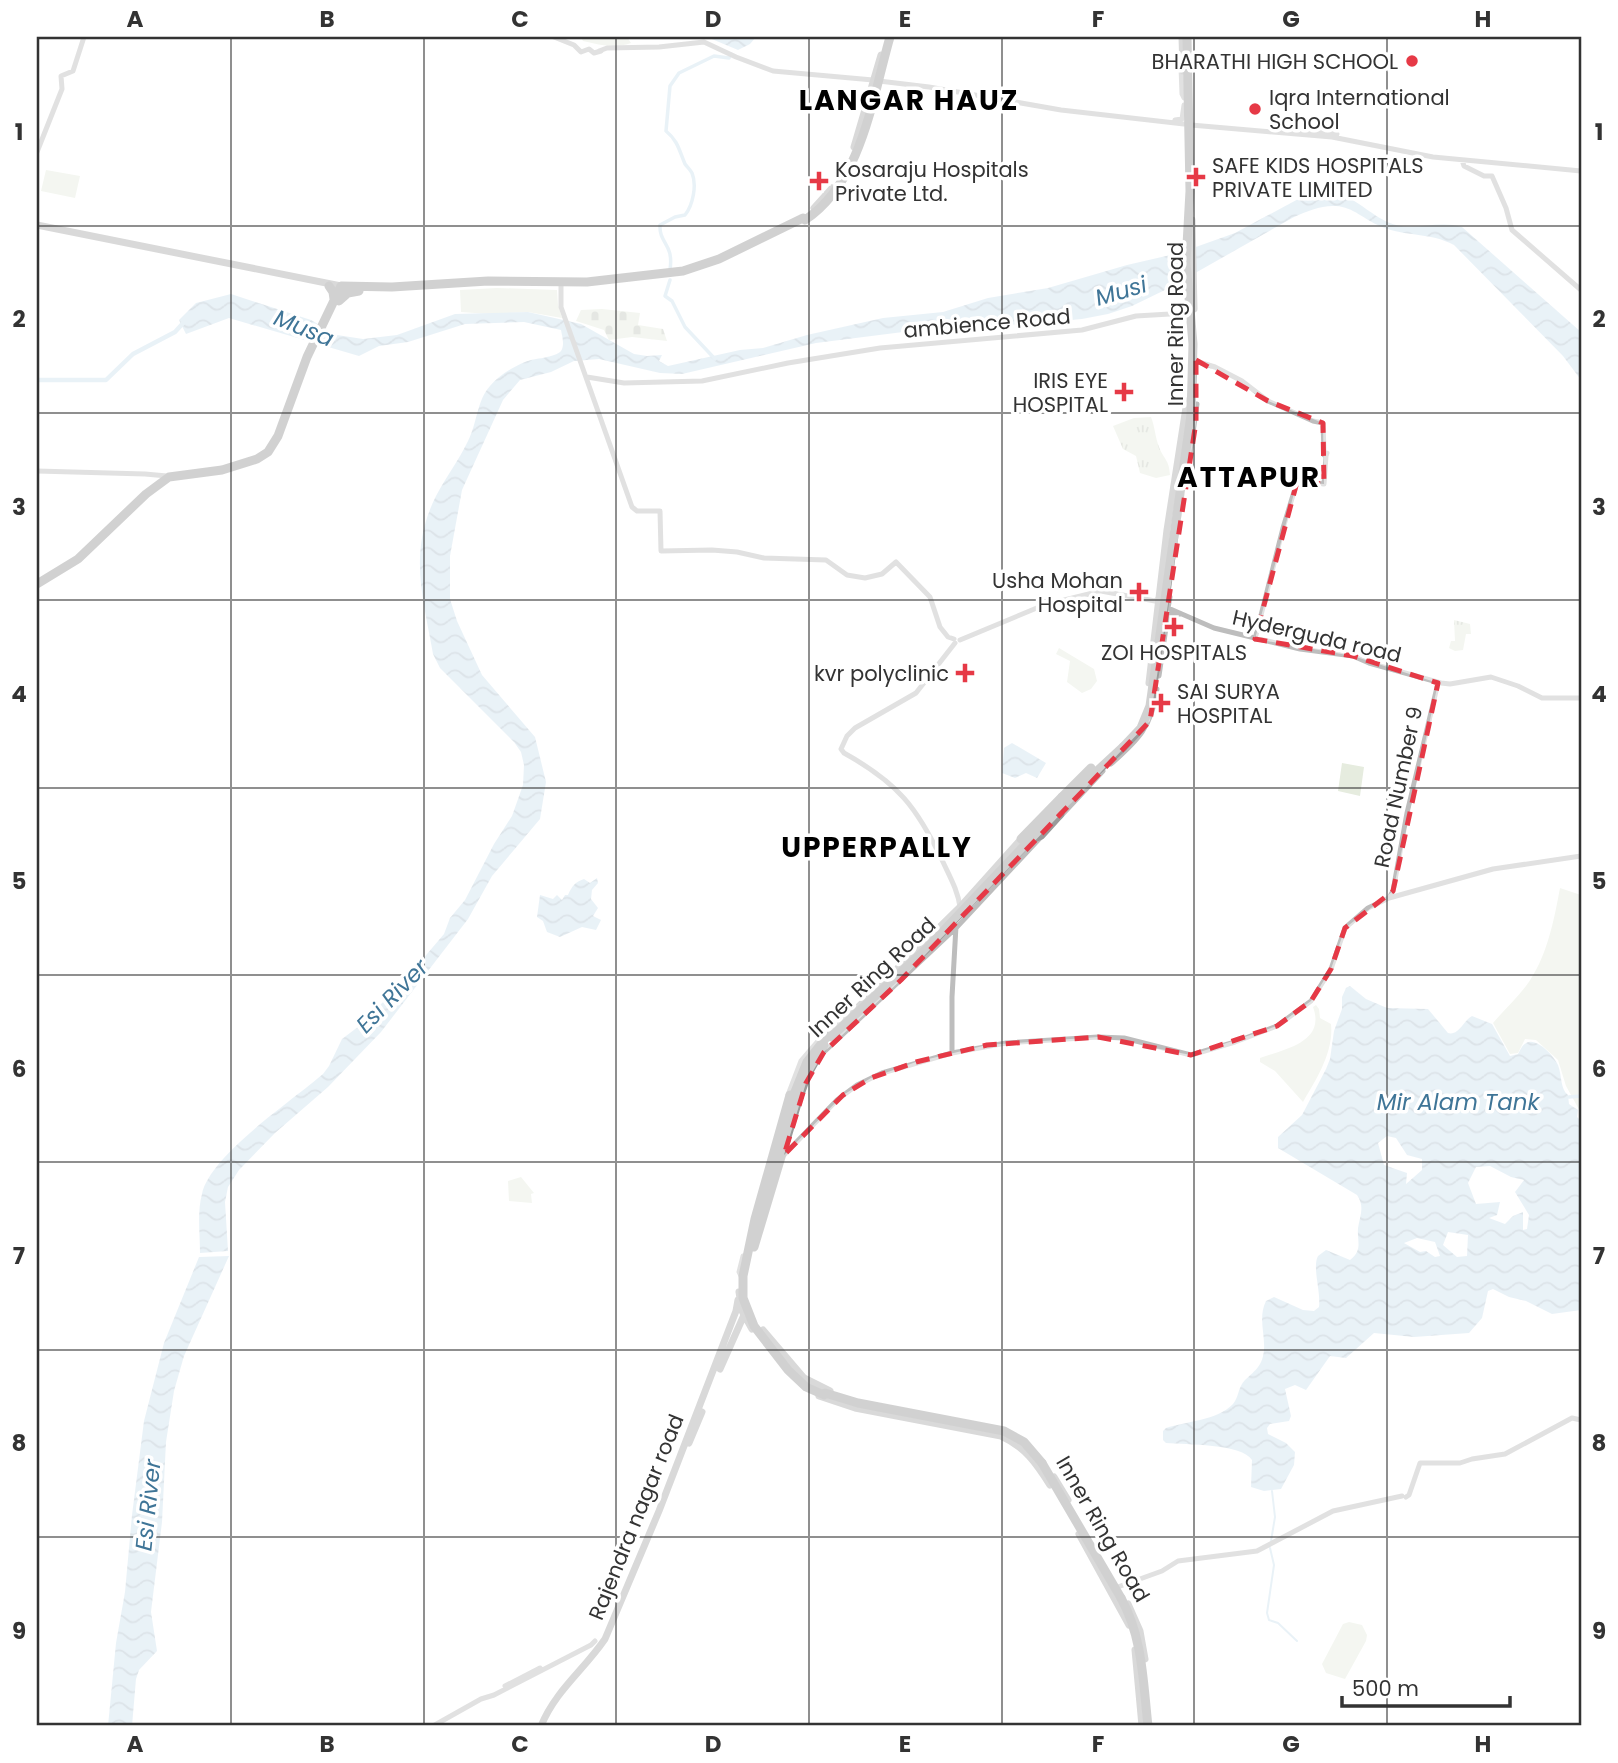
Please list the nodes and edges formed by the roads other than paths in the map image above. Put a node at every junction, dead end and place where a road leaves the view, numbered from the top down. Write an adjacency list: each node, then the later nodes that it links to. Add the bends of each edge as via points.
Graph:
1 (84, 37): 9 (street, via 75,67 61,76 62,89)
2 (554, 37): 5 (street, via 581,52 589,49 594,53 704,42 773,71)
3 (889, 37): 5 (main road); 14 (highway, bridge, via 852,166 818,210)
4 (1185, 37): 7 (main road, Inner Ring Road); 8 (main road, Inner Ring Road); 37 (highway, bridge, via 1188,415 1147,705)
5 (876, 81): 6 (street); 14 (main road, via 855,156)
6 (929, 87): 7 (street, via 1180,120); 8 (street, via 1060,110)
7 (1184, 102): 8 (main road, Inner Ring Road)
8 (1189, 123): 10 (street, via 1328,133); 18 (main road, Inner Ring Road, bridge)
9 (37, 152)
10 (1462, 160): 11 (street); 13 (street, via 1464,166)
11 (1488, 162): 12 (street); 13 (street)
12 (1581, 171)
13 (1492, 176): 19 (street, via 1512,230)
14 (801, 221): 16 (highway, via 695,271 614,283); 20 (highway, via 683,271 587,282 476,281)
15 (37, 227): 17 (main road); 20 (main road)
16 (561, 285): 20 (highway); 23 (street, via 564,317)
17 (329, 286): 20 (highway, via 333,292)
18 (1192, 286): 21 (main road, Inner Ring Road); 22 (main road, Inner Ring Road)
19 (1581, 290)
20 (341, 292): 26 (highway, via 268,452 222,470)
21 (1187, 313): 22 (main road, Inner Ring Road); 23 (street, ambience Road, via 1136,316 1083,330 880,348 702,381 618,383)
22 (1193, 360): 24 (main road, Inner Ring Road, via 1196,404); 28 (main road, Inner Ring Road); 31 (street, via 1242,381 1268,401 1323,423 1324,484 1297,482)
23 (586, 376): 32 (street, via 632,508 660,511 661,551 712,550 826,560 847,575 865,578 882,574 896,562 930,597 940,627)
24 (1188, 459): 30 (street, Hyderguda road, via 1168,608); 35 (main road, Inner Ring Road)
25 (37, 471): 26 (street)
26 (171, 479): 27 (highway, via 146,494 78,559)
27 (37, 587)
28 (1159, 598): 29 (street); 33 (main road, Inner Ring Road)
29 (1146, 601): 32 (street, via 1101,591 1044,605); 33 (street, via 1156,609)
30 (1180, 614): 31 (street, Hyderguda road); 35 (street, via 1168,614)
31 (1255, 639): 34 (street, Hyderguda road, via 1353,656)
32 (956, 640): 44 (street, via 916,693 855,728 841,749 887,779 913,807 956,890)
33 (1149, 678): 37 (main road, Inner Ring Road, via 1143,716)
34 (1438, 682): 36 (street, Hyderguda road, via 1490,677 1542,698); 43 (street, Road Number 9)
35 (1156, 687): 37 (main road, Inner Ring Road, via 1145,723); 38 (street, via 1152,717 1143,732)
36 (1581, 698)
37 (1122, 747): 38 (main road, Inner Ring Road); 39 (highway, bridge); 40 (main road, Inner Ring Road); 40 (highway, bridge, via 1090,769); 52 (highway, bridge, via 1088,775 813,1052 794,1089)
38 (1075, 796): 39 (main road, Inner Ring Road); 42 (street)
39 (1034, 838): 42 (main road, Inner Ring Road)
40 (1021, 839): 44 (main road, Inner Ring Road)
41 (1581, 856): 43 (street, via 1493,869)
42 (1001, 877): 45 (main road, Inner Ring Road)
43 (1389, 898): 51 (street, via 1368,908 1345,928 1331,969 1311,1001 1277,1026 1235,1042 1191,1055 1124,1038 1098,1037 986,1045)
44 (959, 907): 46 (main road, Inner Ring Road); 48 (street, Inner Ring Road)
45 (957, 924): 47 (main road, Inner Ring Road); 49 (street); 51 (street)
46 (912, 954): 47 (main road); 48 (main road, Inner Ring Road)
47 (919, 960): 49 (main road, Inner Ring Road)
48 (884, 979): 50 (main road, Inner Ring Road); 53 (street, Inner Ring Road, via 823,1036 796,1072 755,1209)
49 (849, 1024): 50 (main road, Inner Ring Road)
50 (826, 1044): 51 (street, Inner Ring Road, via 806,1083 784,1155 857,1085); 52 (highway, bridge, via 803,1064 759,1202); 53 (main road, Inner Ring Road, via 806,1062 796,1083); 54 (main road, Inner Ring Road, via 807,1069 796,1096 749,1264)
51 (952, 1053)
52 (746, 1265): 63 (highway, bridge, via 743,1298 751,1322 806,1387 864,1407 997,1431 1030,1451 1128,1618 1137,1646)
53 (741, 1276): 54 (main road, Inner Ring Road)
54 (744, 1310): 55 (main road, Rajendra nagar road); 56 (main road, Inner Ring Road); 58 (main road, Rajendra nagar road); 59 (main road, Inner Ring Road, via 814,1385 861,1401 1016,1433 1037,1451 1061,1487)
55 (738, 1323): 56 (main road, via 745,1322); 58 (main road, Rajendra nagar road)
56 (753, 1331): 59 (main road, Inner Ring Road, via 798,1384 813,1394 855,1408 1000,1436 1018,1444 1030,1454)
57 (1581, 1420): 59 (street, via 1572,1419 1509,1453 1460,1463 1420,1463 1409,1494 1403,1497 1345,1507 1257,1551 1178,1561)
58 (680, 1461): 60 (main road, Rajendra nagar road)
59 (1114, 1588): 63 (main road, Inner Ring Road, via 1135,1647)
60 (608, 1638): 61 (street); 62 (main road, Rajendra nagar road)
61 (433, 1726)
62 (543, 1726)
63 (1146, 1726)

